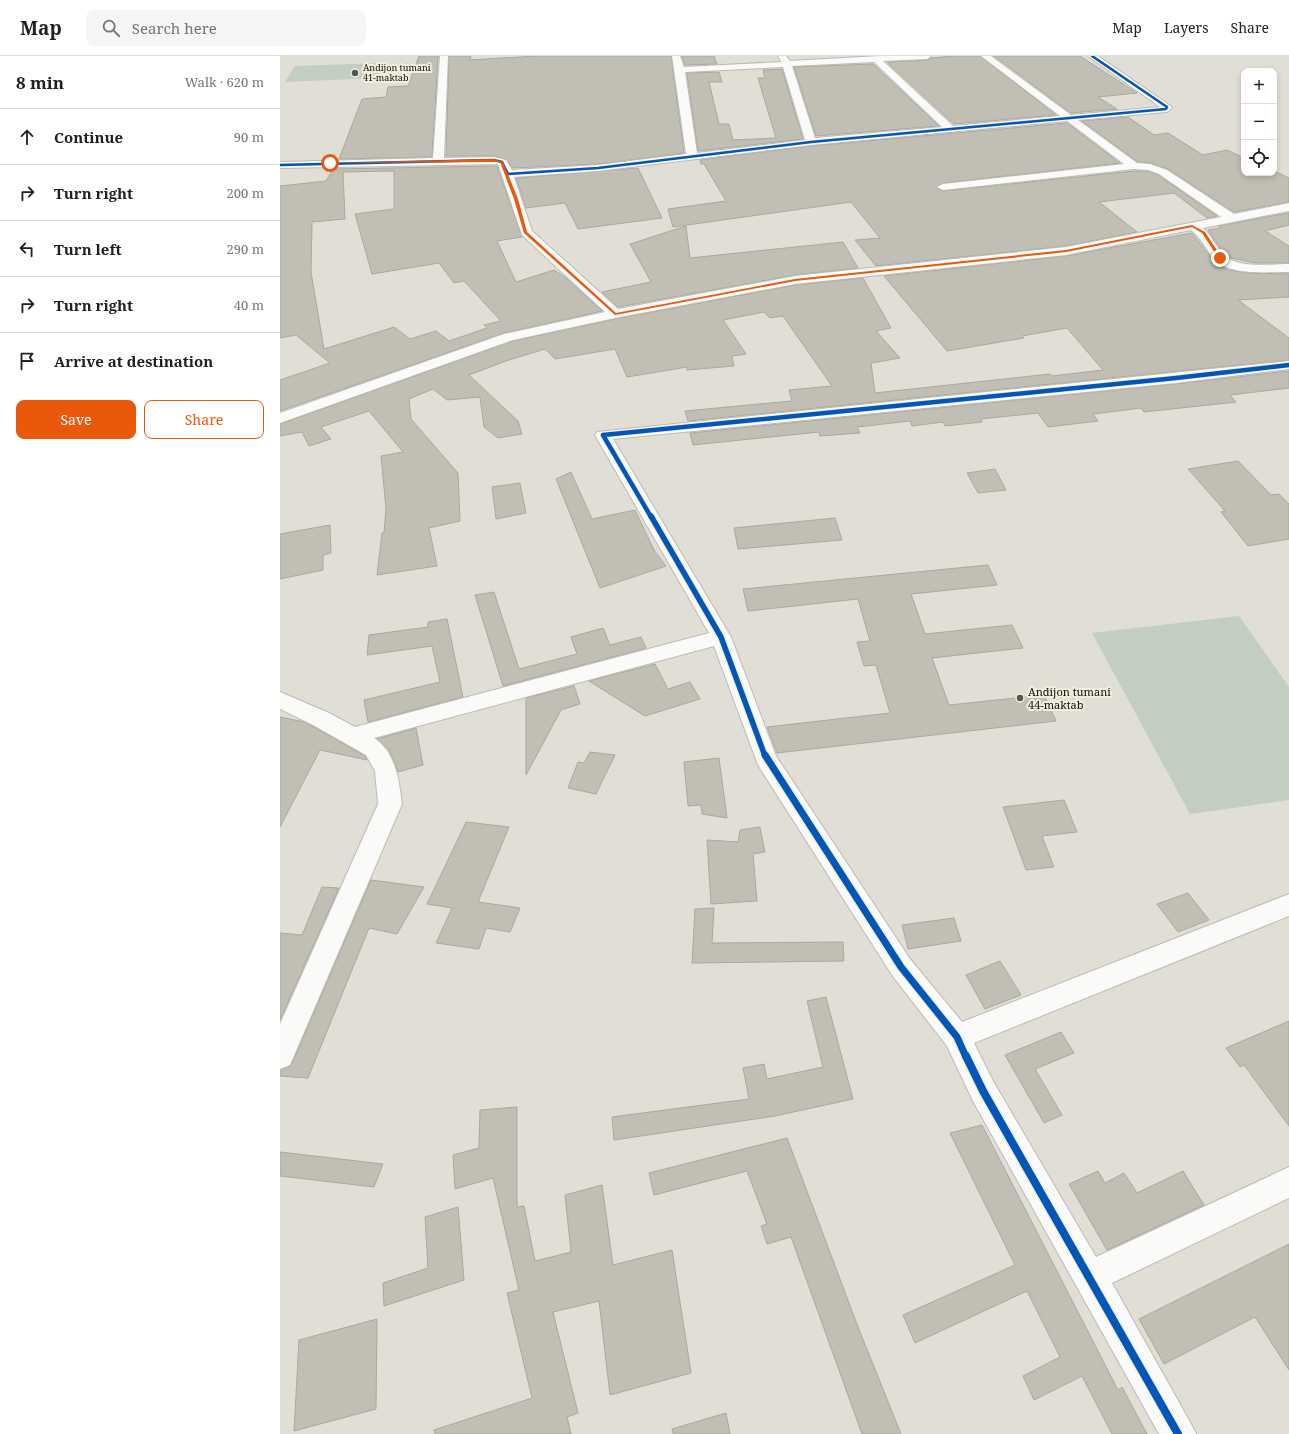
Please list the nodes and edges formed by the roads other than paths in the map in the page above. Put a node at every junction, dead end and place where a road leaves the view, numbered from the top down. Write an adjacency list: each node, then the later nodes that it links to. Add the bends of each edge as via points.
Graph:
1 (444, 56): 13 (street)
2 (676, 56): 8 (street)
3 (927, 56): 6 (street)
4 (985, 56): 9 (street)
5 (1092, 56): 9 (street, via 1167,107 1161,110)
6 (876, 59): 7 (street); 10 (street)
7 (784, 60): 8 (street); 11 (street)
8 (680, 70): 12 (street)
9 (1068, 119): 10 (street); 15 (street)
10 (950, 130): 11 (street)
11 (811, 142): 12 (street)
12 (692, 157): 16 (street, via 598,168)
13 (438, 161): 14 (street); 16 (street, via 494,160 502,162)
14 (280, 164)
15 (1134, 166): 17 (street); 19 (street, via 1150,167 1163,172)
16 (508, 174): 22 (street, via 526,232)
17 (943, 187)
18 (1289, 207): 19 (street)
19 (1231, 218): 20 (street)
20 (1192, 226): 21 (street, via 1204,232 1226,264); 22 (street, via 1066,251 795,280)
21 (1289, 268)
22 (615, 314): 24 (street, via 509,337)
23 (1289, 365): 25 (street, via 603,435)
24 (280, 418)
25 (720, 637): 27 (street); 29 (street, via 766,759 901,967)
26 (280, 700): 27 (street)
27 (353, 736): 30 (street, via 374,749 386,771 390,804)
28 (1289, 905): 29 (street)
29 (957, 1037): 32 (street, via 983,1091)
30 (280, 1056)
31 (1289, 1182): 32 (street)
32 (1090, 1277): 33 (street)
33 (1178, 1434)

